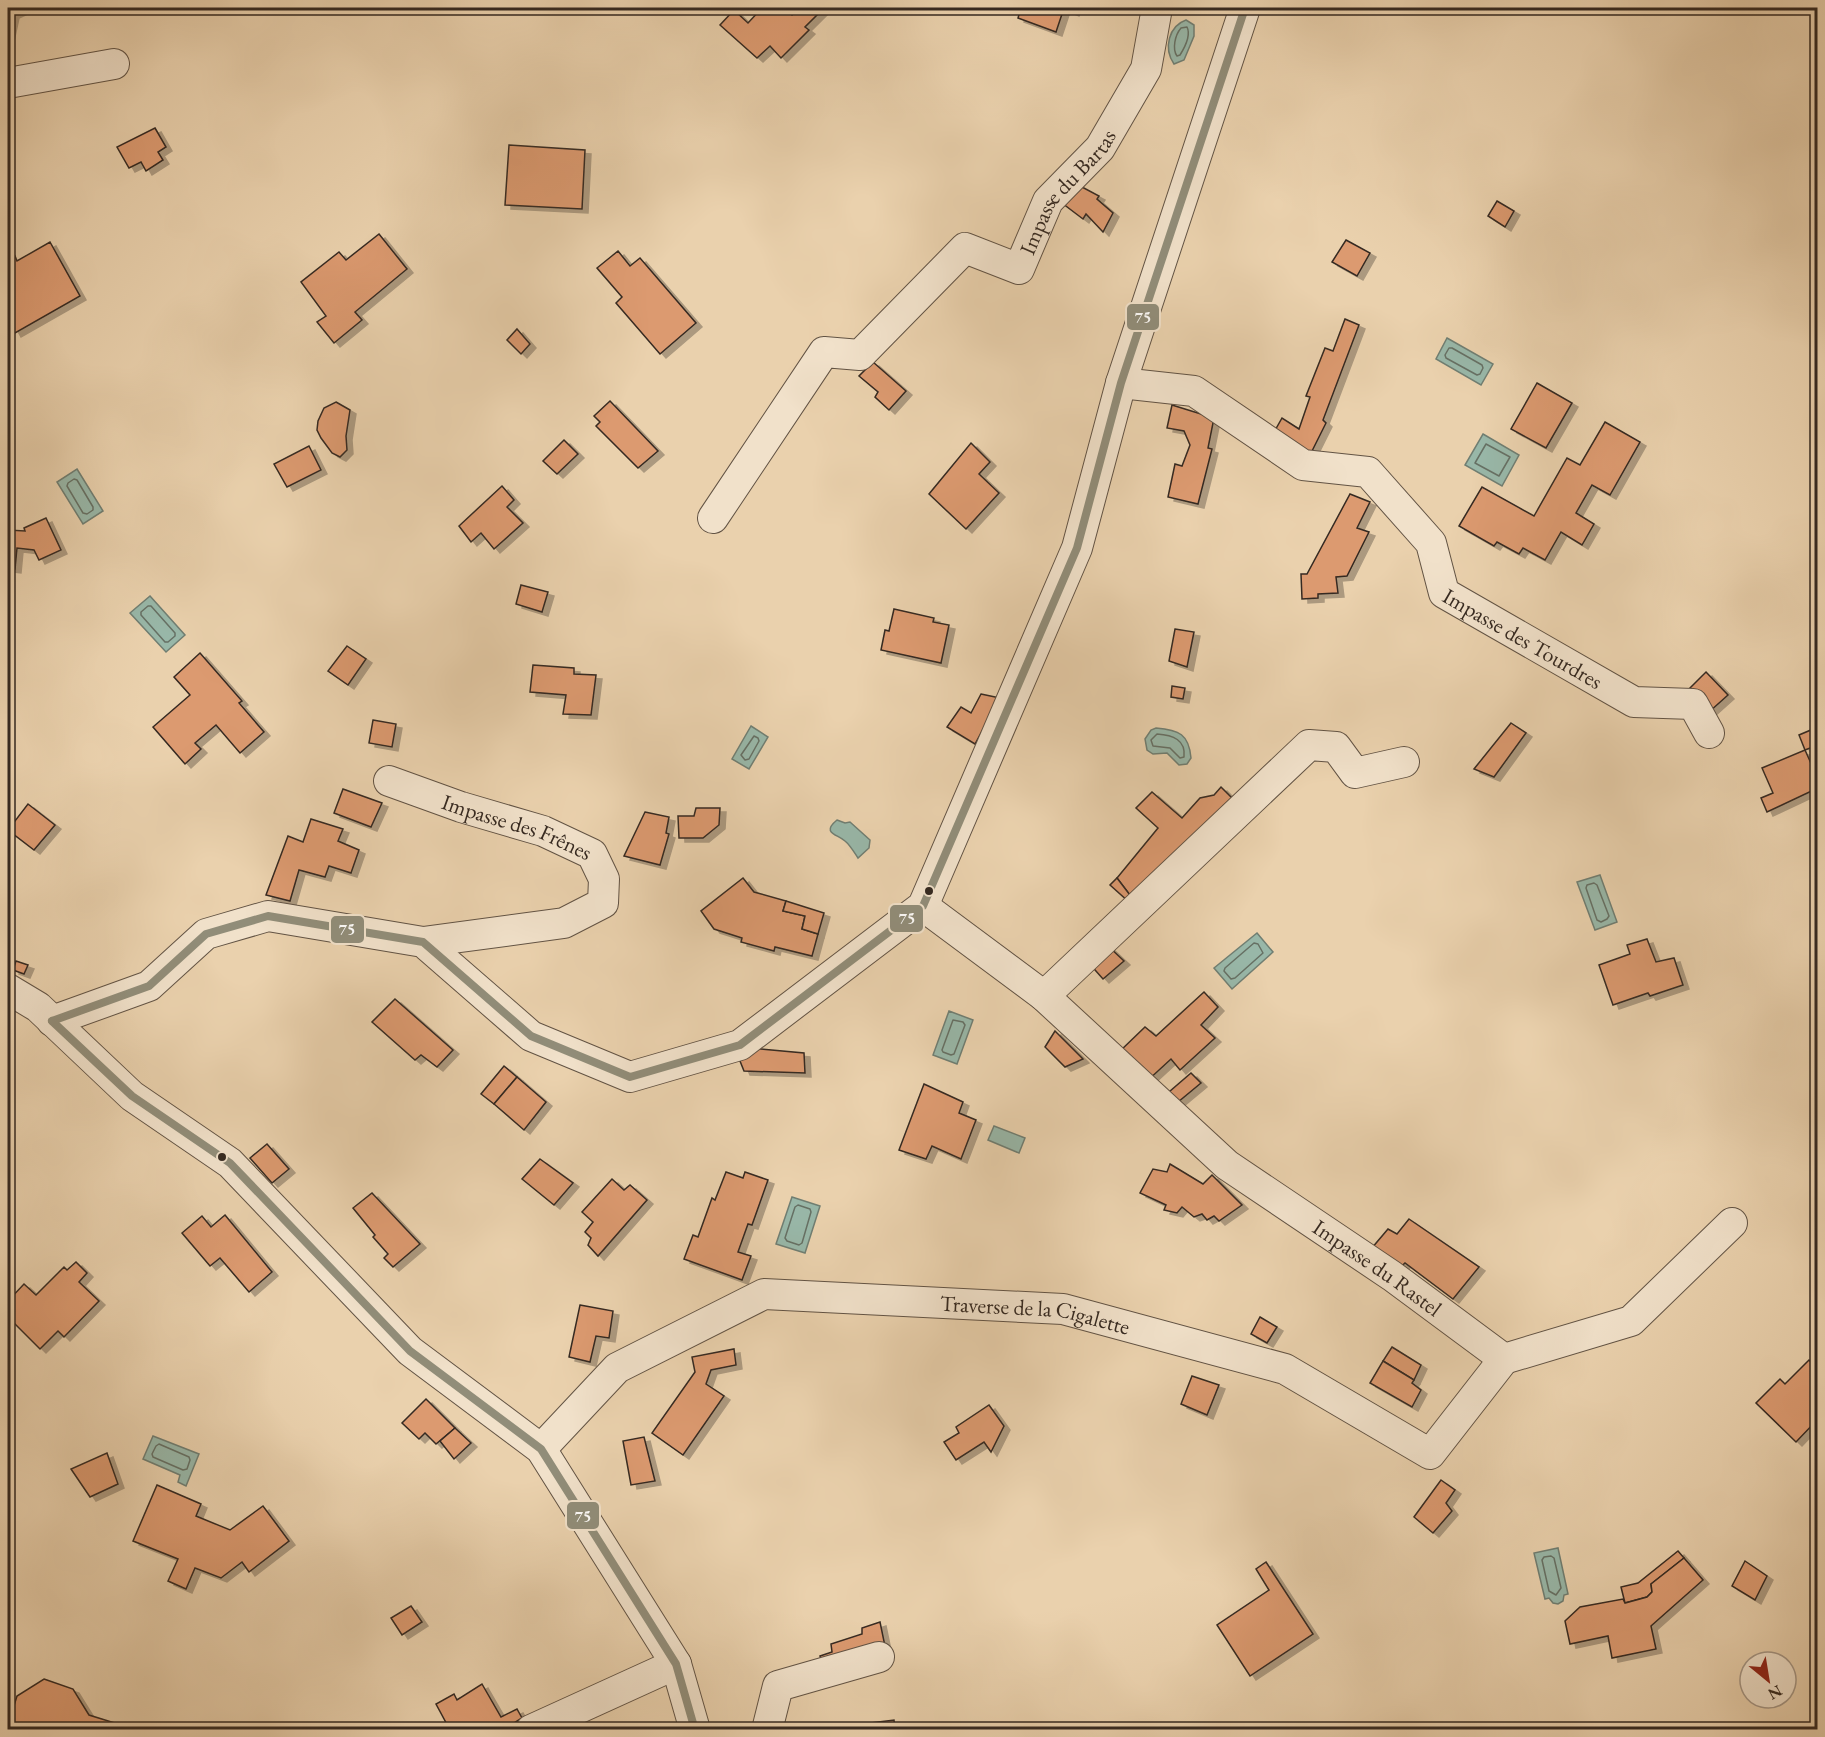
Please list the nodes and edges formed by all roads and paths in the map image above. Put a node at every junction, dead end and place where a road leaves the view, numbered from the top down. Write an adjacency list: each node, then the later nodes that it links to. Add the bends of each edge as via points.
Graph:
1 (1157, 8): 6 (street, Impasse du Bartas, via 1146,69 1100,148 1048,201 1019,269 965,248 860,355 824,352)
2 (1245, 8): 5 (street)
3 (114, 63): 4 (street)
4 (8, 83)
5 (1121, 383): 7 (street, Impasse des Tourdres, via 1194,391 1304,465 1368,472 1431,543 1444,593 1634,702 1693,704); 10 (street, via 1077,548)
6 (713, 518)
7 (1709, 733)
8 (1404, 762): 13 (street, via 1355,773 1336,747 1309,746)
9 (389, 781): 11 (street, Impasse des Frênes, via 543,831 591,854 604,879 603,903 564,923)
10 (923, 906): 11 (street, via 740,1045 630,1077 531,1036); 13 (street, Impasse du Rastel)
11 (423, 942): 14 (street, via 268,916 206,934 148,986)
12 (8, 989): 14 (street, via 38,1007)
13 (1044, 996): 16 (street, Impasse du Rastel, via 1227,1164 1392,1276)
14 (52, 1021): 17 (street, via 132,1096 230,1163 410,1351)
15 (1732, 1223): 16 (street, via 1631,1321)
16 (1504, 1359): 17 (street, Traverse de la Cigalette, via 1430,1454 1286,1369 1063,1309 764,1294 617,1368)
17 (541, 1449): 19 (street)
18 (879, 1657): 22 (street, via 778,1686)
19 (676, 1664): 20 (street); 21 (street)
20 (531, 1730)
21 (695, 1730)
22 (767, 1730)

